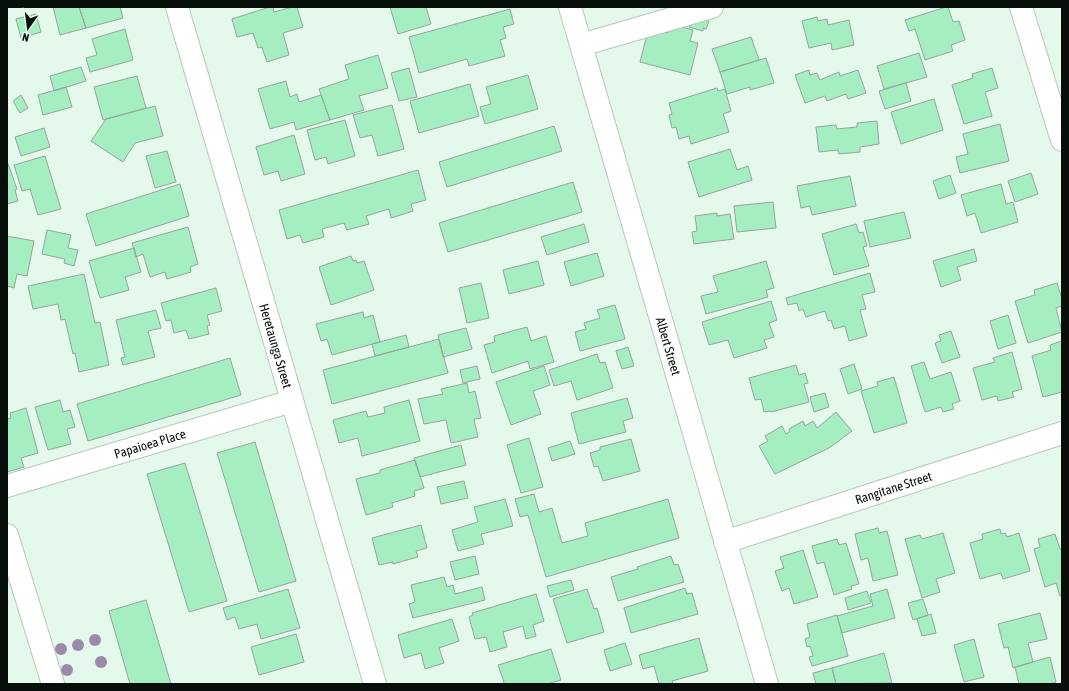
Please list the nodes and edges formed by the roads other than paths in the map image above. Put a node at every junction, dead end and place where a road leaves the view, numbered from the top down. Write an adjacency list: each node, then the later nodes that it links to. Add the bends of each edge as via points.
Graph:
1 (177, 7): 7 (street, Heretaunga Street)
2 (570, 7): 5 (street, Albert Street)
3 (712, 7): 5 (street)
4 (1021, 7): 6 (street)
5 (581, 44): 11 (street, Albert Street)
6 (1062, 140)
7 (292, 400): 9 (street, Papaioea Place); 13 (street, Heretaunga Street)
8 (1062, 433): 11 (street, Rangitane Street)
9 (7, 486)
10 (7, 535): 12 (street)
11 (725, 542): 14 (street, Albert Street)
12 (53, 684)
13 (374, 684)
14 (767, 684)

